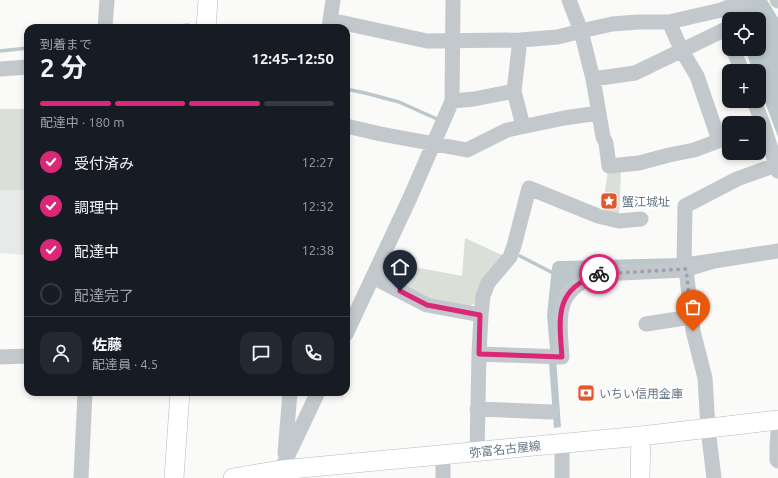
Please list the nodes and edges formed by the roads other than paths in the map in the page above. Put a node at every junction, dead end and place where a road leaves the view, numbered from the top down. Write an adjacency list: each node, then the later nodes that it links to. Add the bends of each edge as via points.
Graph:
1 (107, 0): 9 (street)
2 (208, 0): 10 (main road)
3 (333, 0): 11 (street)
4 (453, 0): 16 (street)
5 (569, 0): 13 (street)
6 (746, 0): 7 (street)
7 (719, 5): 8 (street)
8 (669, 22): 13 (street, via 612,24); 17 (street)
9 (105, 24)
10 (206, 24)
11 (329, 24)
12 (350, 28): 16 (street, via 427,41)
13 (581, 31): 15 (street, via 558,37); 20 (street)
14 (722, 35): 17 (street)
15 (520, 40): 16 (street); 21 (street)
16 (453, 41): 22 (street)
17 (682, 51): 20 (street, via 635,73); 26 (street, via 697,76)
18 (24, 67): 19 (street)
19 (0, 69)
20 (593, 79): 23 (street)
21 (514, 91): 22 (street); 24 (street)
22 (452, 101): 29 (street)
23 (599, 113): 24 (street); 28 (street, via 609,166 640,163 694,150)
24 (523, 126): 29 (street, via 508,130 466,150)
25 (350, 127): 29 (street)
26 (722, 133)
27 (766, 138): 30 (street)
28 (722, 139)
29 (433, 144): 34 (street)
30 (777, 168): 33 (street, via 737,179 685,206)
31 (641, 218): 35 (street, via 619,221 598,216 529,188 510,257 488,283)
32 (778, 251): 33 (street)
33 (685, 265): 36 (street); 39 (street, via 601,274 577,285 564,299 560,329 562,357)
34 (373, 277): 35 (street, via 427,305); 38 (street)
35 (480, 315): 39 (street)
36 (691, 317): 37 (street); 49 (street, via 704,378)
37 (646, 324)
38 (350, 326)
39 (479, 354): 46 (street)
40 (0, 356): 41 (street)
41 (24, 356)
42 (85, 396): 57 (street)
43 (180, 396): 58 (main road)
44 (290, 396): 56 (street)
45 (316, 396): 56 (street)
46 (477, 409): 47 (street); 53 (street)
47 (551, 412)
48 (778, 420): 49 (main road, 弥富名古屋線)
49 (708, 429): 51 (main road, 弥富名古屋線); 63 (street)
50 (778, 433): 55 (street)
51 (641, 436): 52 (main road, 弥富名古屋線); 62 (main road)
52 (562, 444): 53 (main road, 弥富名古屋線); 61 (street)
53 (477, 452): 54 (main road, 弥富名古屋線)
54 (443, 455): 56 (main road, 弥富名古屋線); 60 (street)
55 (778, 461)
56 (282, 470): 59 (main road, 弥富名古屋線)
57 (80, 478)
58 (174, 478)
59 (233, 478)
60 (442, 478)
61 (562, 478)
62 (640, 478)
63 (714, 478)

